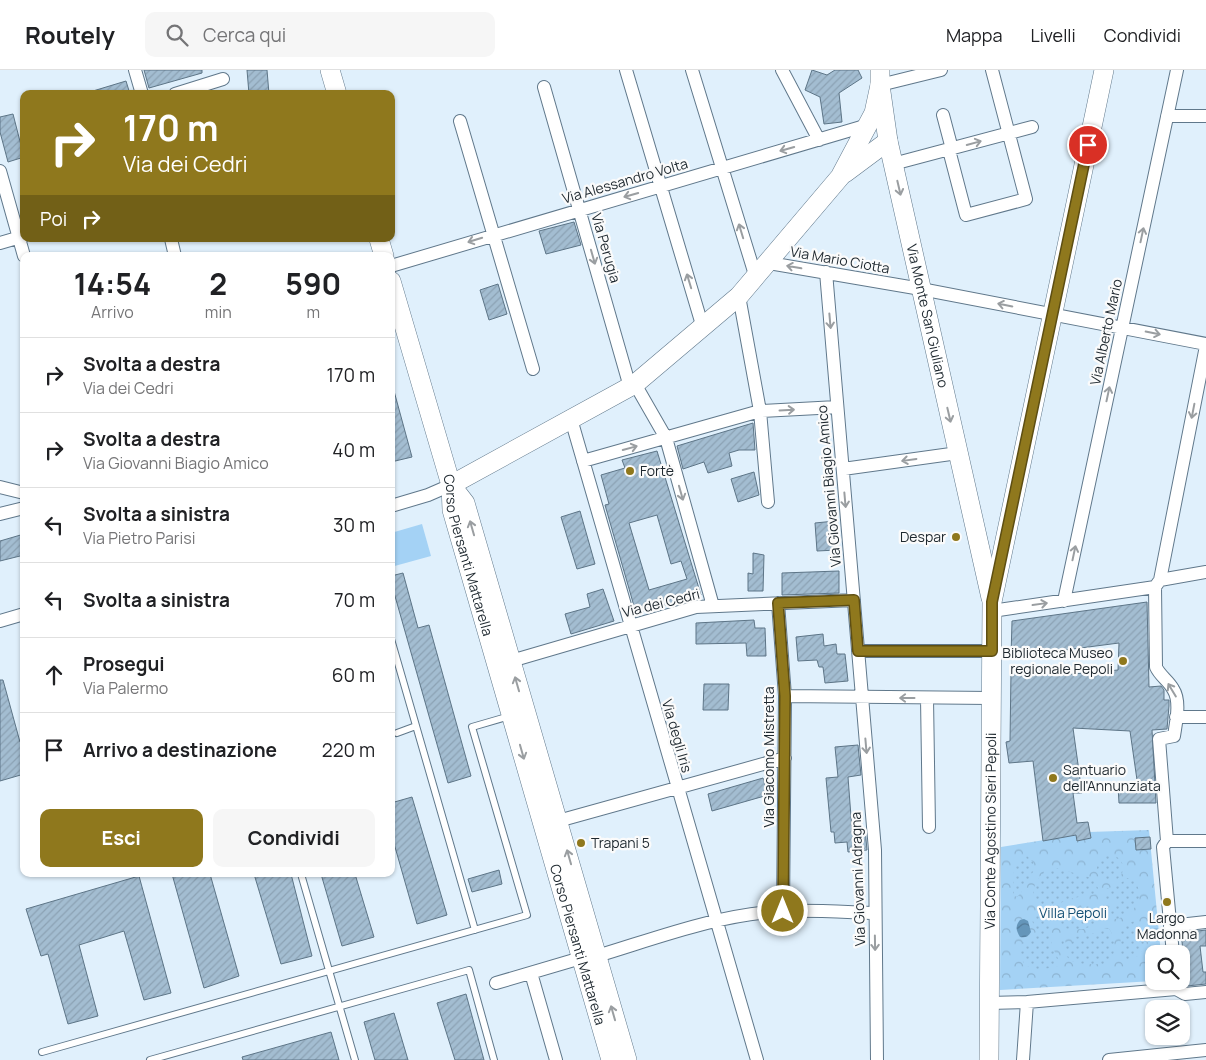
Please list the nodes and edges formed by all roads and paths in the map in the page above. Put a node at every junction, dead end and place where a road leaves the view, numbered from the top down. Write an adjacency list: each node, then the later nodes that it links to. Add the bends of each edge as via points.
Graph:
1 (136, 70): 13 (street)
2 (330, 70): 15 (main road)
3 (626, 70): 30 (street)
4 (692, 70): 27 (street)
5 (782, 70): 23 (street)
6 (941, 70): 10 (street)
7 (992, 70): 22 (street)
8 (1104, 70): 43 (main road, Via Conte Agostino Sieri Pepoli)
9 (1177, 70): 17 (street, Via Alberto Mario)
10 (880, 77): 20 (main road, via 874,113); 24 (main road, Via Monte San Giuliano)
11 (223, 80): 14 (street)
12 (544, 88): 31 (street, Via Perugia)
13 (141, 90)
14 (188, 90)
15 (336, 90)
16 (943, 115): 25 (street)
17 (1167, 116): 18 (street); 45 (street, Via Alberto Mario, one-way to 17)
18 (1206, 116)
19 (460, 121): 33 (street)
20 (868, 125): 23 (street, Via Alessandro Volta); 29 (main road)
21 (1032, 127): 22 (street)
22 (1009, 134): 25 (street, one-way to 22); 25 (street, via 1026,199 966,216)
23 (819, 140): 27 (street, Via Alessandro Volta, one-way to 27)
24 (888, 141): 26 (main road, Via Monte San Giuliano); 29 (main road)
25 (950, 149): 26 (street)
26 (894, 164): 40 (main road, Via Monte San Giuliano, one-way to 40)
27 (722, 168): 30 (street, Via Alessandro Volta); 39 (street, one-way to 27)
28 (0, 171): 32 (street)
29 (840, 177): 36 (main road)
30 (661, 186): 31 (street, Via Alessandro Volta, one-way to 31); 46 (street, one-way to 30)
31 (580, 210): 33 (street, Via Alessandro Volta); 49 (street, Via Perugia, one-way to 49)
32 (20, 233)
33 (494, 235): 37 (street, Via Alessandro Volta, one-way to 37); 48 (street)
34 (20, 236): 35 (street)
35 (0, 244)
36 (769, 263): 38 (street, Via Mario Ciotta, one-way to 36); 39 (main road)
37 (395, 265)
38 (826, 272): 40 (street, Via Mario Ciotta); 50 (street, Via Giovanni Biagio Amico, one-way to 50)
39 (756, 278): 41 (main road)
40 (921, 289): 43 (street, Via Mario Ciotta, one-way to 40); 54 (main road, Via Monte San Giuliano, one-way to 54)
41 (739, 296): 46 (main road); 51 (street)
42 (395, 308): 44 (main road)
43 (1053, 314): 45 (street, Via Mario Ciotta); 64 (main road, Via Conte Agostino Sieri Pepoli)
44 (397, 321): 57 (main road)
45 (1122, 327): 47 (street, Via Mario Ciotta, one-way to 47); 69 (street, Via Alberto Mario, one-way to 45)
46 (703, 328): 49 (main road)
47 (1206, 345): 67 (street, one-way to 67)
48 (533, 369)
49 (633, 386): 52 (main road); 53 (street, Via Perugia)
50 (837, 406): 51 (street, one-way to 50); 56 (street, Via Giovanni Biagio Amico)
51 (760, 411): 53 (street); 60 (street)
52 (571, 419): 55 (street, Via degli Iris); 57 (main road)
53 (666, 438): 55 (street, one-way to 53); 71 (street, Via Perugia, one-way to 71)
54 (958, 453): 56 (street, one-way to 56); 65 (main road, Via Monte San Giuliano)
55 (583, 461): 75 (street, Via degli Iris)
56 (843, 468): 68 (street, Via Giovanni Biagio Amico, one-way to 68)
57 (451, 485): 61 (street); 79 (main road, Corso Piersanti Mattarella, one-way to 57, via 464,503); 84 (main road, Corso Piersanti Mattarella, via 452,510)
58 (0, 487): 59 (street)
59 (20, 492)
60 (768, 502)
61 (395, 505)
62 (20, 509): 63 (street)
63 (0, 514)
64 (1005, 542): 65 (main road); 72 (main road, Via Conte Agostino Sieri Pepoli)
65 (979, 547): 72 (main road, Via Conte Agostino Sieri Pepoli)
66 (1206, 572): 67 (street)
67 (1158, 584): 69 (street); 86 (street, one-way to 67, via 1173,688 1156,667)
68 (854, 600): 70 (street, Via dei Cedri); 76 (street, Via Giovanni Biagio Amico)
69 (1064, 601): 72 (street, one-way to 69)
70 (778, 603): 71 (street, Via dei Cedri); 80 (street, Via Giacomo Mistretta)
71 (713, 606): 75 (street, Via dei Cedri, via 696,607)
72 (992, 606): 77 (main road, Via Conte Agostino Sieri Pepoli)
73 (20, 615): 74 (street)
74 (0, 621)
75 (630, 625): 79 (street, Via dei Cedri); 90 (street, Via degli Iris)
76 (858, 651): 77 (street); 81 (street, Via Giovanni Biagio Amico)
77 (992, 651): 83 (main road, Via Conte Agostino Sieri Pepoli)
78 (395, 653): 87 (lane)
79 (511, 661): 84 (main road, Corso Piersanti Mattarella, one-way to 79)
80 (785, 696): 81 (street); 89 (street, Via Giacomo Mistretta)
81 (862, 697): 82 (street, one-way to 81); 97 (street, Via Giovanni Adragna, one-way to 97, via 875,850)
82 (927, 698): 83 (street); 92 (street)
83 (991, 698): 111 (main road, Via Conte Agostino Sieri Pepoli)
84 (518, 713): 91 (main road, Corso Piersanti Mattarella); 101 (lane, via 472,727 527,915); 103 (main road, Corso Piersanti Mattarella, one-way to 103)
85 (1206, 717): 86 (street)
86 (1176, 718): 93 (street, via 1174,736 1159,739)
87 (416, 726): 88 (lane); 101 (lane)
88 (397, 732)
89 (784, 758): 90 (street); 96 (street, Via Giacomo Mistretta)
90 (677, 788): 91 (street); 98 (street, Via degli Iris)
91 (558, 822): 103 (main road, Corso Piersanti Mattarella, one-way to 91)
92 (929, 828)
93 (1169, 837): 94 (street); 100 (street, via 1163,847)
94 (1206, 841)
95 (302, 877): 104 (lane)
96 (783, 911): 97 (street); 98 (street)
97 (875, 913): 122 (street, Via Giovanni Adragna, one-way to 122)
98 (716, 921): 103 (street); 121 (street, Via degli Iris)
99 (1206, 922): 100 (street)
100 (1170, 926): 102 (street)
101 (475, 930): 104 (lane)
102 (1172, 945)
103 (589, 957): 105 (street); 119 (main road, Corso Piersanti Mattarella); 120 (main road, Corso Piersanti Mattarella, one-way to 103)
104 (329, 971): 112 (lane); 114 (lane)
105 (531, 973): 106 (street); 118 (street)
106 (496, 983)
107 (1145, 988): 110 (street)
108 (1181, 990): 109 (street, via 1185,994)
109 (1206, 992)
110 (1027, 1002): 111 (street); 124 (street)
111 (989, 1003): 123 (main road, Via Conte Agostino Sieri Pepoli)
112 (340, 1007): 115 (lane); 116 (lane); 117 (lane, via 469,970)
113 (1206, 1050): 125 (street)
114 (42, 1052)
115 (150, 1060)
116 (355, 1060)
117 (494, 1060)
118 (556, 1060)
119 (611, 1060)
120 (627, 1060)
121 (756, 1060)
122 (877, 1060)
123 (989, 1060)
124 (1024, 1060)
125 (1109, 1060)

